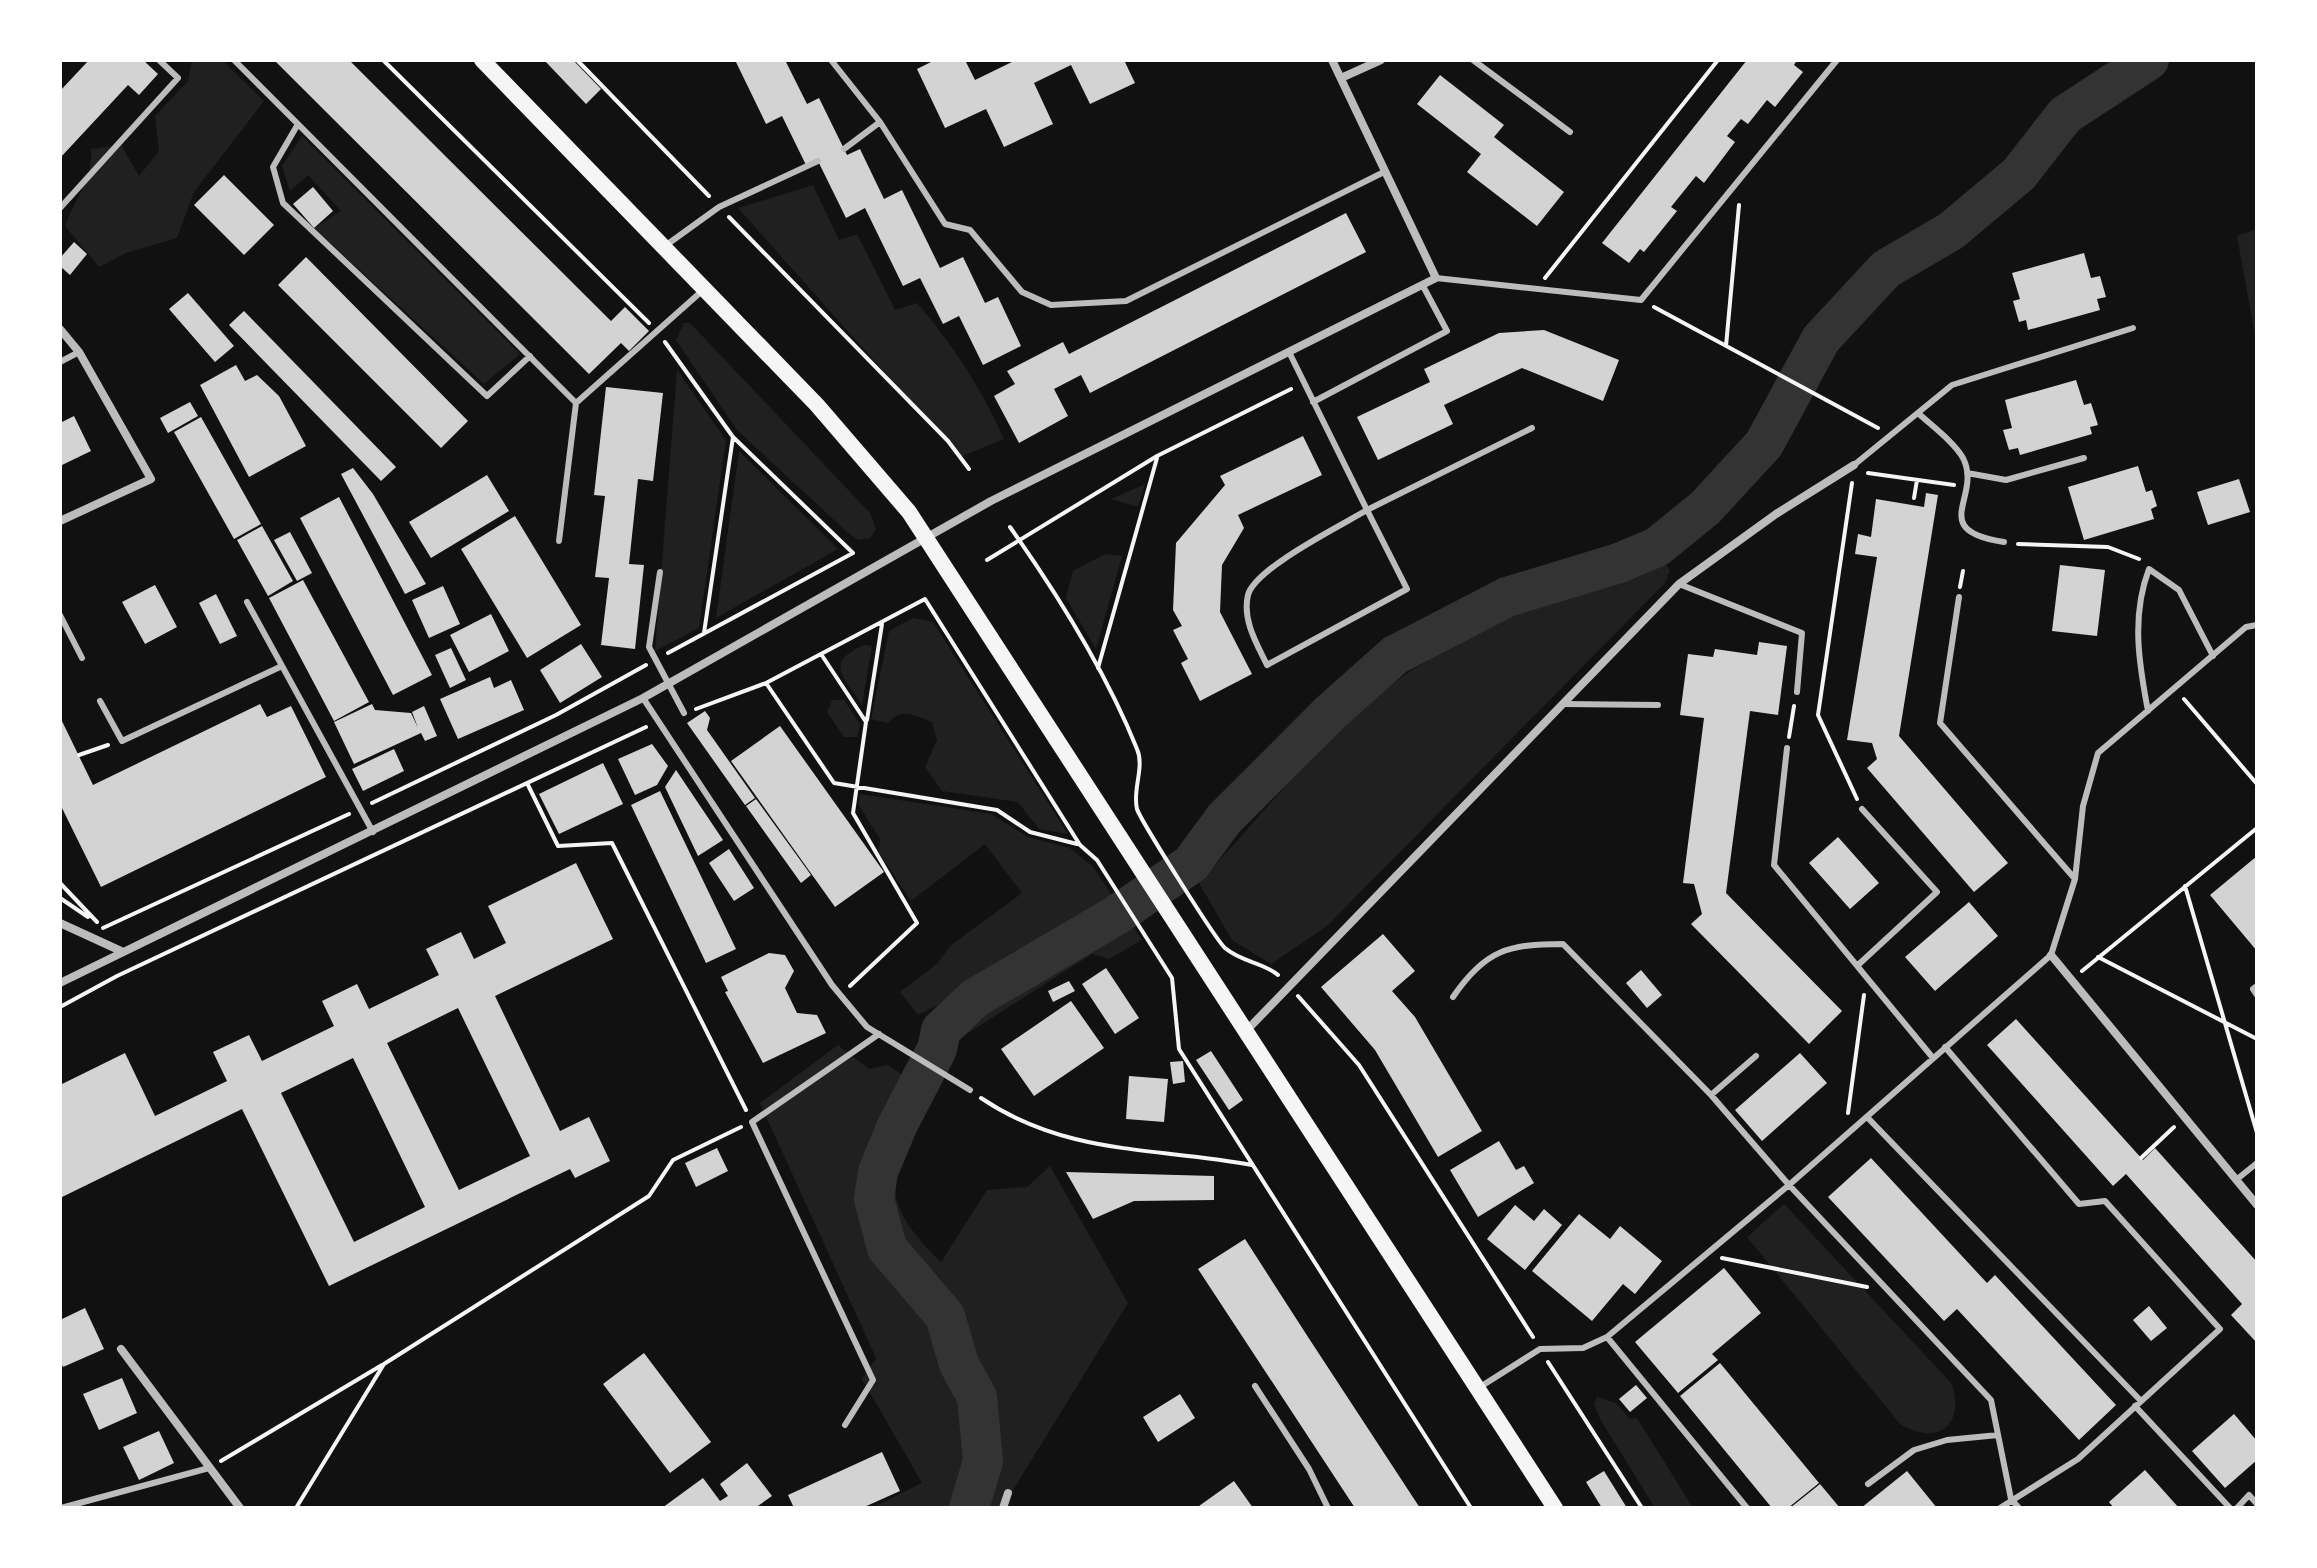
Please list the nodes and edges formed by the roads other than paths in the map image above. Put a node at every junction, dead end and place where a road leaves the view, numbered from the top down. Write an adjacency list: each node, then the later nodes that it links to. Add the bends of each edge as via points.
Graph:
1 (159, 60): 16 (lane, via 178,78)
2 (234, 60): 11 (lane)
3 (482, 60): 17 (main road)
4 (831, 60): 10 (lane)
5 (1332, 60): 9 (street)
6 (1381, 60): 9 (street)
7 (1473, 60): 12 (lane)
8 (1837, 60): 18 (lane, via 1641,300)
9 (1341, 78): 15 (street)
10 (880, 122): 13 (lane); 15 (lane, via 945,224 970,230 1022,292 1051,305 1126,301)
11 (298, 124): 25 (lane); 25 (lane, via 273,167 283,203 487,396)
12 (1570, 132)
13 (844, 149)
14 (818, 161): 17 (lane, via 719,207)
15 (1384, 172): 18 (street)
16 (60, 208)
17 (665, 246): 20 (main road)
18 (1436, 278): 19 (street)
19 (1423, 286): 24 (street); 27 (lane, via 1447,331)
20 (705, 288): 28 (lane); 36 (main road, via 817,405)
21 (2133, 328): 29 (lane, via 1962,381)
22 (60, 329): 23 (street)
23 (79, 352): 26 (lane); 35 (street, via 151,479)
24 (1289, 352): 27 (lane); 36 (street)
25 (530, 356): 28 (lane)
26 (60, 362)
27 (1313, 402): 34 (lane)
28 (576, 403): 37 (lane)
29 (1918, 413): 32 (lane); 33 (lane, via 1963,457)
30 (1532, 428): 34 (lane)
31 (2084, 458): 33 (lane, via 2006,480)
32 (1854, 468): 40 (street, via 1776,514)
33 (1967, 473): 38 (lane, via 1960,515 1965,528 1976,537)
34 (1367, 510): 34 (lane, via 1263,574 1248,593 1247,622 1267,665 1407,589)
35 (60, 521)
36 (927, 538): 48 (street); 68 (main road)
37 (559, 541)
38 (2004, 542)
39 (660, 572): 48 (lane, via 649,647)
40 (1679, 584): 49 (lane, via 1802,633); 52 (street)
41 (1959, 597): 59 (lane, via 1940,723)
42 (247, 602): 47 (lane)
43 (60, 615): 46 (lane)
44 (2257, 625): 45 (lane, via 2246,627)
45 (2213, 656): 54 (lane); 54 (lane, via 2179,590 2149,569 2136,648)
46 (82, 658)
47 (282, 666): 51 (lane, via 122,741); 58 (lane)
48 (669, 684): 50 (street); 55 (lane)
49 (1797, 692)
50 (643, 698): 58 (street); 69 (lane, via 840,995)
51 (100, 701)
52 (1563, 704): 53 (lane); 68 (street)
53 (1658, 705)
54 (2148, 711): 59 (lane, via 2098,753 2083,806)
55 (684, 713)
56 (1787, 748): 63 (lane, via 1774,865)
57 (1862, 809): 63 (lane, via 1937,892)
58 (373, 832): 61 (street)
59 (2075, 879): 62 (lane)
60 (60, 923): 61 (street)
61 (122, 951): 64 (street)
62 (2051, 955): 70 (lane); 77 (street)
63 (1858, 965): 72 (lane)
64 (60, 983)
65 (2257, 986): 66 (lane)
66 (2257, 995)
67 (1453, 997): 74 (lane, via 1473,968 1501,951 1563,944)
68 (1245, 1032): 83 (main road)
69 (879, 1034): 73 (lane); 85 (lane, via 752,1122 873,1380)
70 (1945, 1047): 72 (lane); 84 (lane, via 2079,1204 2105,1201 2220,1329)
71 (1756, 1056): 74 (lane)
72 (1933, 1058): 75 (lane)
73 (970, 1090)
74 (1711, 1095): 78 (lane)
75 (1867, 1117): 78 (lane); 84 (lane)
76 (2257, 1163): 77 (lane)
77 (2236, 1180): 79 (street)
78 (1789, 1185): 80 (lane); 86 (lane, via 1991,1400)
79 (2257, 1205)
80 (1607, 1337): 83 (lane, via 1583,1348 1540,1349); 97 (lane)
81 (121, 1349): 87 (street)
82 (1255, 1386): 95 (lane)
83 (1477, 1388): 96 (main road)
84 (2138, 1403): 90 (lane, via 2078,1459); 100 (lane)
85 (845, 1425)
86 (1998, 1435): 88 (lane, via 1947,1440 1914,1450); 90 (lane)
87 (209, 1468): 92 (lane); 93 (street)
88 (1868, 1484)
89 (1008, 1493): 94 (street)
90 (2011, 1499): 98 (lane); 99 (lane)
91 (2257, 1504): 101 (lane, via 2249,1495)
92 (61, 1508)
93 (240, 1508)
94 (1003, 1508)
95 (1328, 1508)
96 (1555, 1508)
97 (1747, 1508)
98 (2000, 1508)
99 (2019, 1508)
100 (2230, 1508)
101 (2237, 1508)

